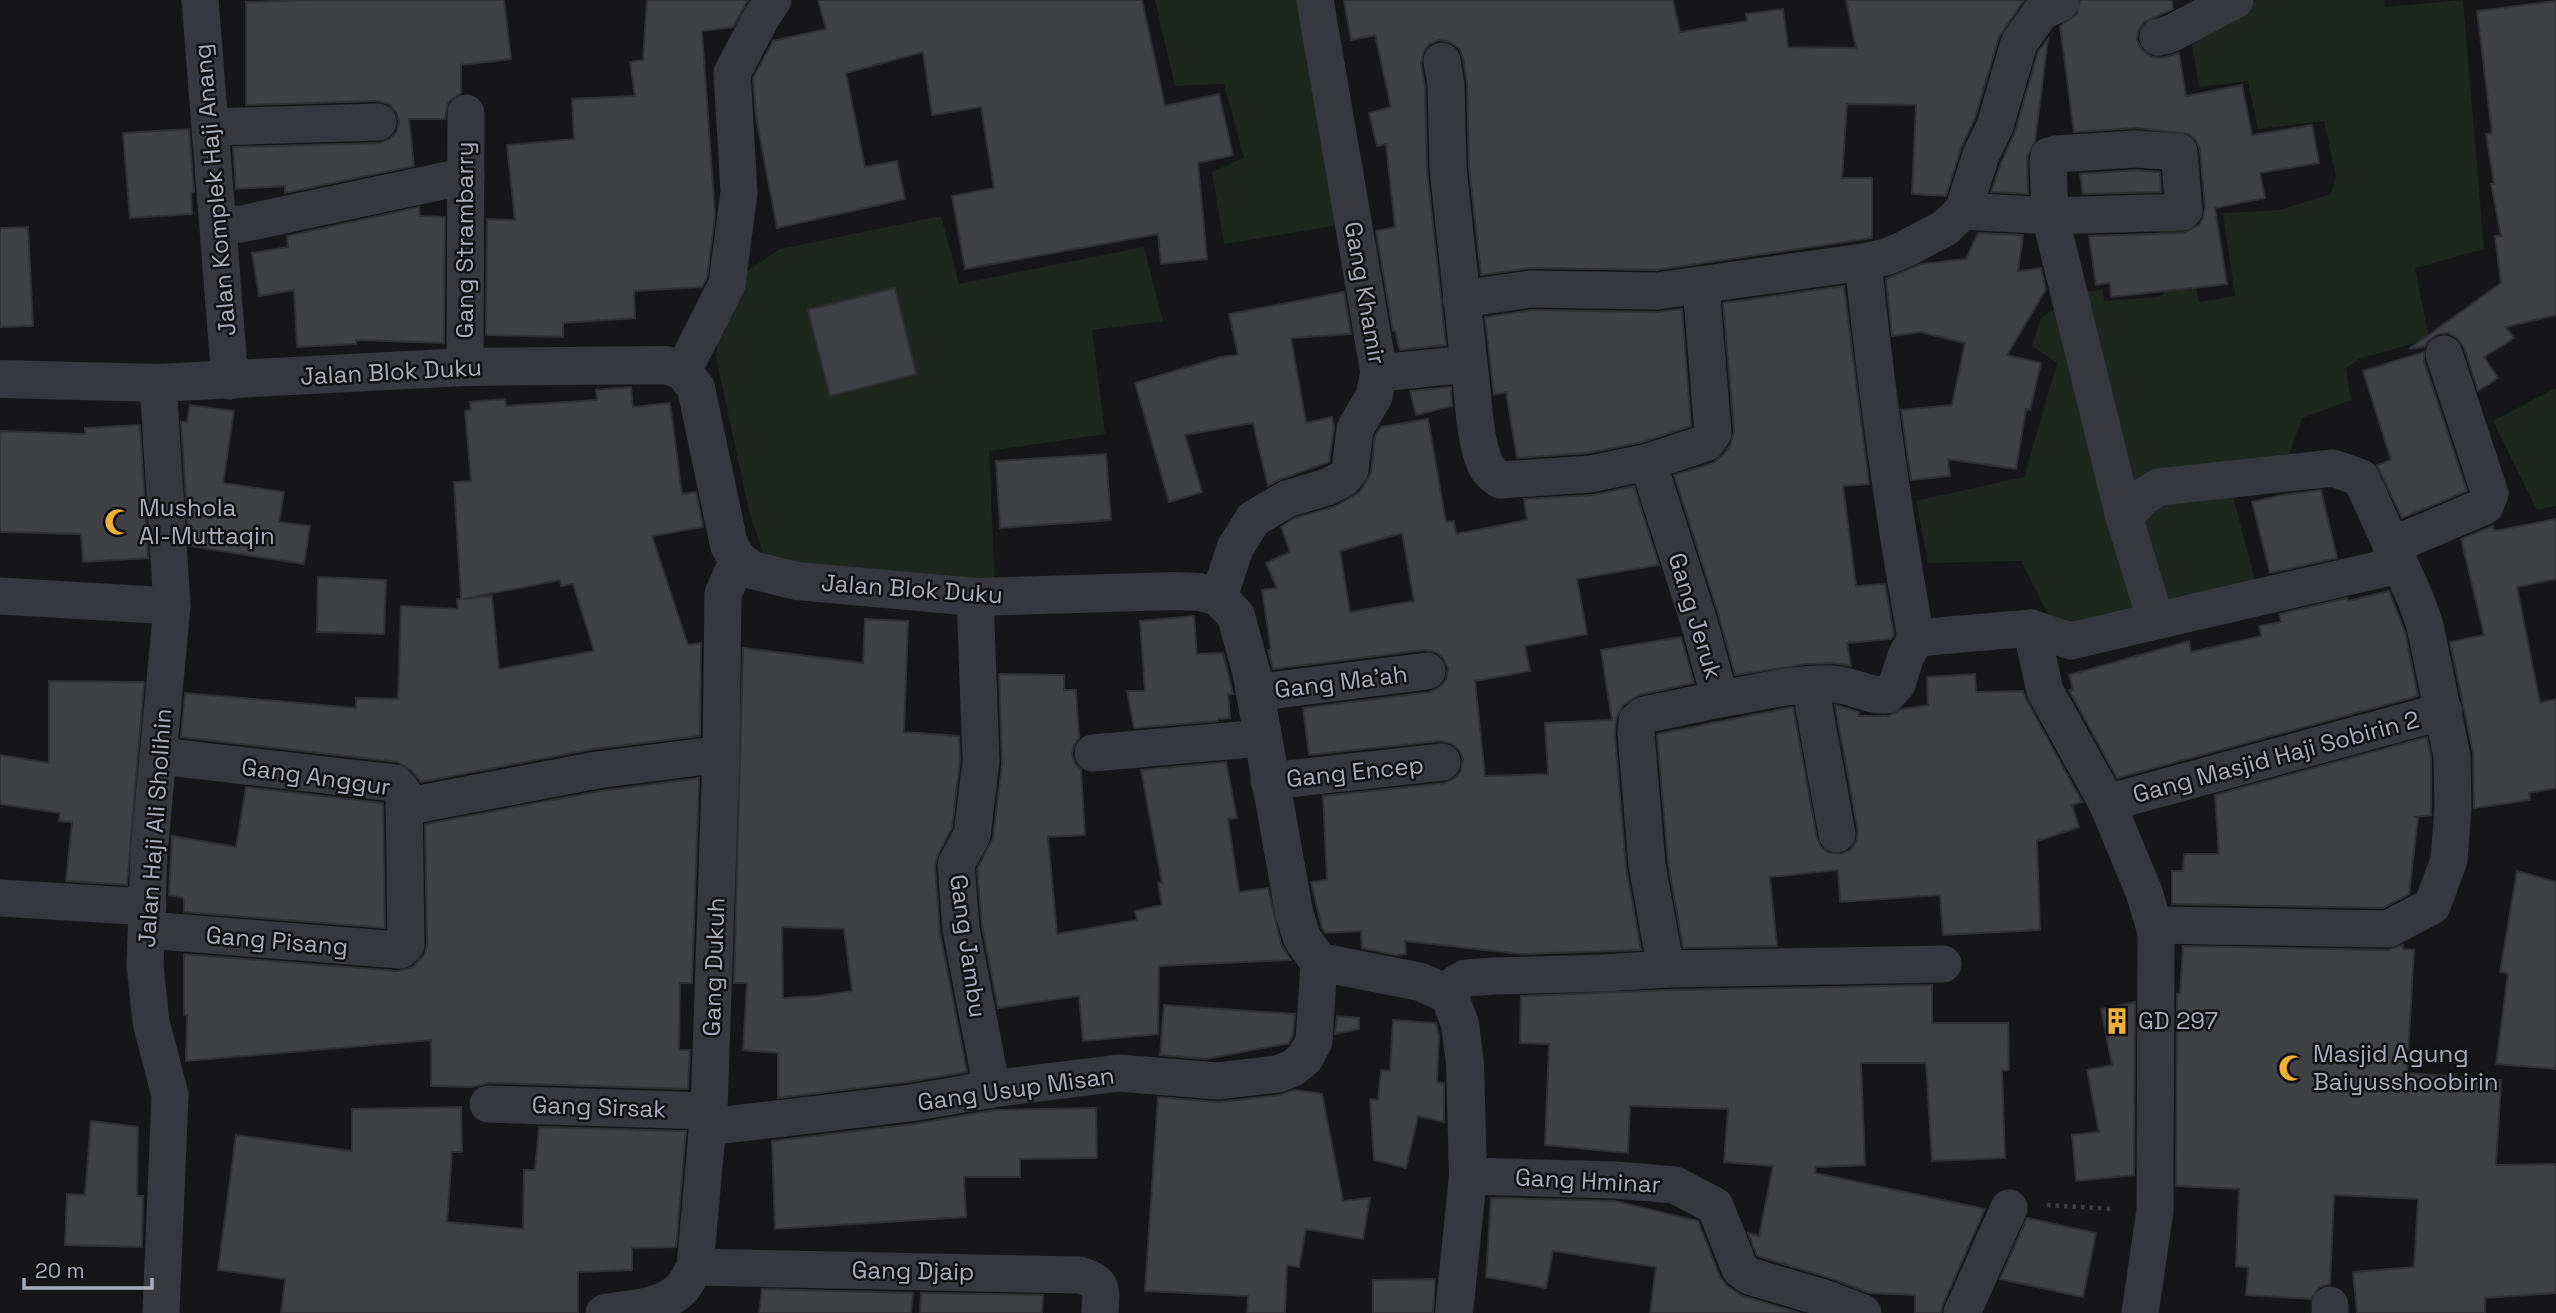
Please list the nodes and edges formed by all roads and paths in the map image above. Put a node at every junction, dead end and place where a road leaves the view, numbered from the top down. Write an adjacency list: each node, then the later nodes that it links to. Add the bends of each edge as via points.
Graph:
1 (200, 0): 10 (street, Jalan Komplek Haji Anang)
2 (773, 0): 20 (street, via 732,73 739,192 727,284)
3 (1315, 0): 21 (street, Gang Khamir)
4 (2235, 0): 6 (street)
5 (2060, 3): 12 (street, via 2041,12 2019,43)
6 (2158, 37)
7 (1443, 61): 16 (street)
8 (466, 113): 11 (street, Gang Strambarry)
9 (378, 122): 10 (street)
10 (210, 127): 13 (street, Jalan Komplek Haji Anang)
11 (466, 176): 13 (street); 19 (street, Gang Strambarry)
12 (1963, 211): 14 (street, via 1945,228 1905,249); 26 (street, via 2050,216)
13 (219, 225): 23 (street, Jalan Komplek Haji Anang)
14 (1863, 262): 15 (street); 35 (street, via 1872,357)
15 (1701, 286): 16 (street, via 1657,291 1531,289); 25 (street, via 1713,433 1706,443)
16 (1461, 299): 18 (street)
17 (2444, 354): 27 (street, via 2489,499 2485,506)
18 (1469, 364): 21 (street); 25 (street, via 1485,464 1500,480 1591,474)
19 (465, 367): 20 (street, Jalan Blok Duku, via 666,365); 23 (street, Jalan Blok Duku)
20 (683, 371): 28 (street, via 696,388 729,545)
21 (1380, 373): 31 (street, Gang Khamir, via 1374,396 1355,429 1350,470 1343,479 1287,499 1253,519 1235,548)
22 (0, 379): 24 (street, Jalan Blok Duku)
23 (230, 381): 24 (street, Jalan Blok Duku)
24 (158, 383): 32 (street, Jalan Haji Ali Sholihin)
25 (1648, 462): 39 (street, Gang Jeruk)
26 (2124, 517): 27 (street, via 2143,496 2159,487 2333,468 2361,478); 33 (street)
27 (2395, 555): 33 (street); 40 (street, via 2425,626)
28 (738, 560): 30 (street, Jalan Blok Duku, via 752,570 797,581); 42 (street, Gang Dukuh, via 723,594)
29 (0, 596): 32 (street)
30 (975, 597): 31 (street, Jalan Blok Duku, via 1176,591); 58 (street, Gang Jambu, via 981,761 972,835 956,864 961,929)
31 (1219, 597): 38 (street, via 1236,616)
32 (172, 607): 44 (street, Jalan Haji Ali Sholihin)
33 (2156, 621): 34 (street, via 2071,641)
34 (2031, 628): 35 (street); 47 (street, via 2045,691)
35 (1916, 638): 37 (street, via 1897,684 1887,695 1834,684)
36 (1427, 671): 38 (street, Gang Ma'ah)
37 (1810, 685): 39 (street); 49 (street)
38 (1254, 693): 41 (street)
39 (1720, 699): 56 (street, Gang Jeruk, via 1644,715 1637,721 1647,865)
40 (2444, 711): 47 (street, Gang Masjid Haji Sobirin 2); 52 (street, via 2452,756 2453,808 2449,860 2432,906 2388,929)
41 (1262, 738): 43 (street); 46 (street)
42 (721, 754): 48 (street, via 597,770); 60 (street, Gang Dukuh)
43 (1093, 754)
44 (159, 755): 48 (street, Gang Anggur, via 395,783 404,794); 51 (street, Jalan Haji Ali Sholihin)
45 (1441, 762): 46 (street, Gang Encep)
46 (1269, 781): 54 (street, via 1294,912 1302,938)
47 (2107, 803): 52 (street)
48 (404, 807): 53 (street, Gang Anggur)
49 (1837, 834)
50 (0, 898): 51 (street, Gang Pisang)
51 (147, 919): 53 (street, Gang Pisang, via 400,950); 65 (street, Jalan Haji Ali Sholihin, via 145,965 151,1022 170,1095)
52 (2154, 925): 71 (street, via 2155,1210)
53 (406, 945)
54 (1320, 962): 57 (street, via 1421,982); 58 (street, Gang Usup Misan, via 1314,1041 1304,1058 1278,1074 1217,1081 1119,1073)
55 (1942, 964): 56 (street)
56 (1666, 969): 57 (street, via 1466,978 1455,984)
57 (1449, 995): 61 (street, via 1460,1024 1465,1063)
58 (992, 1089): 60 (street, Gang Usup Misan, via 911,1103)
59 (488, 1104): 60 (street, Gang Sirsak)
60 (709, 1119): 64 (street, Gang Dukuh)
61 (1468, 1176): 68 (street); 69 (street, Gang Hminar, via 1675,1185 1715,1206 1740,1269 1749,1276)
62 (2009, 1208): 63 (path); 70 (street)
63 (2119, 1209)
64 (695, 1267): 66 (street, via 683,1287 659,1303); 67 (street, Gang Djaip, via 1080,1275 1096,1280 1101,1287)
65 (161, 1313)
66 (604, 1313)
67 (1100, 1313)
68 (1454, 1313)
69 (1863, 1313)
70 (1962, 1313)
71 (2140, 1313)

